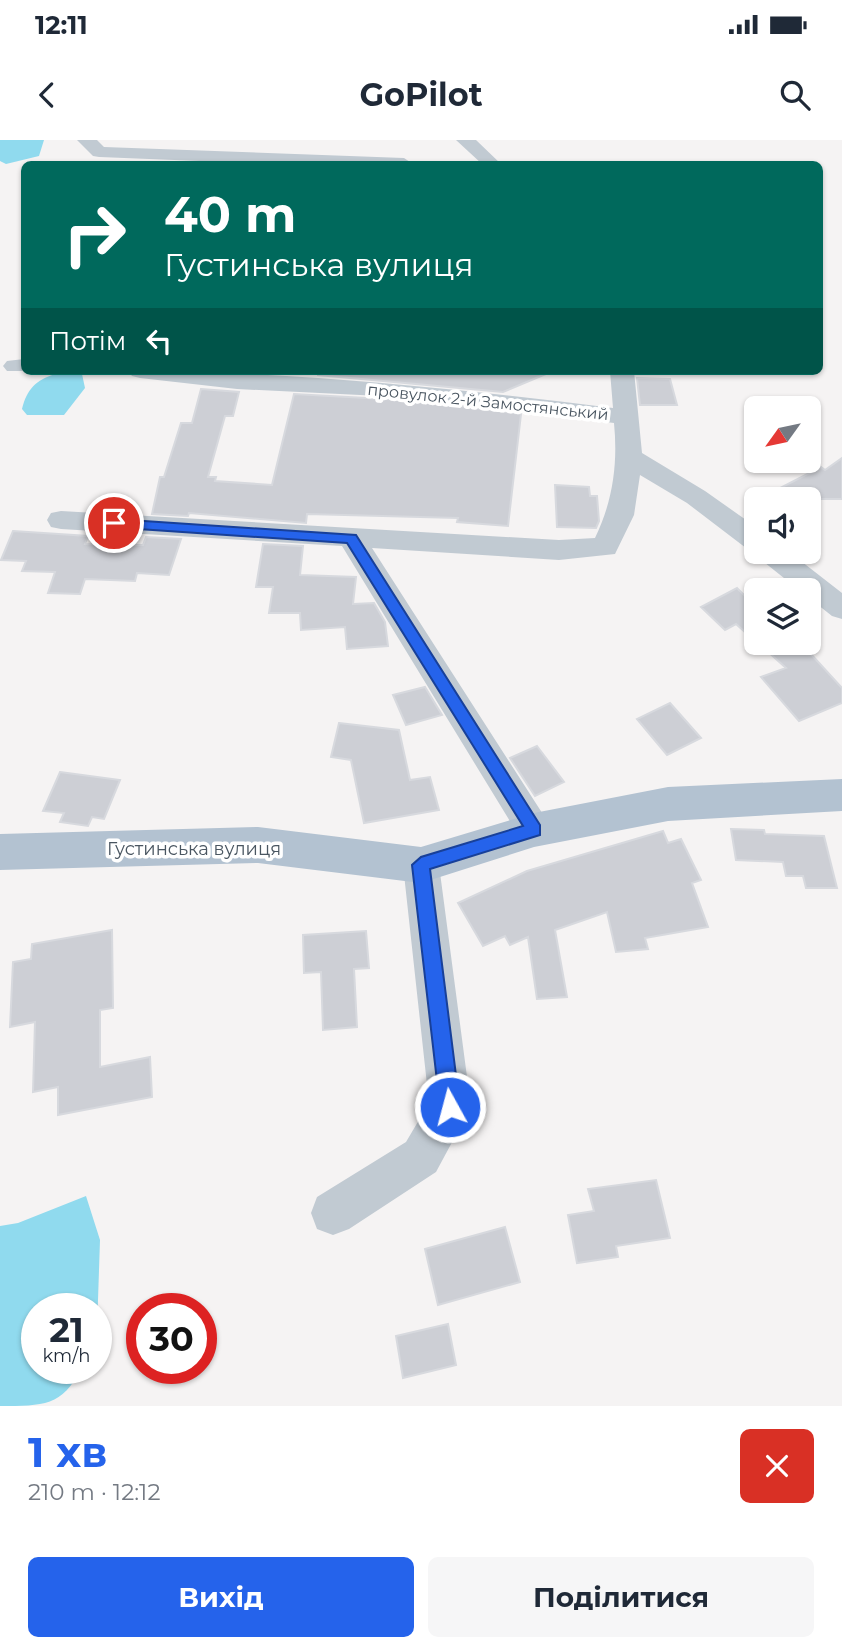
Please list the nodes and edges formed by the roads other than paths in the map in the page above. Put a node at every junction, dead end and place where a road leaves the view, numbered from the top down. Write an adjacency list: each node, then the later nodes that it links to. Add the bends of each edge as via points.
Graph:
1 (465, 140): 4 (street)
2 (93, 146): 3 (street)
3 (352, 161)
4 (489, 161)
5 (175, 375): 7 (street, провулок 2-й Замостянський, via 421,391)
6 (622, 375): 7 (street)
7 (626, 417): 8 (street)
8 (630, 457): 10 (street); 11 (street, via 621,515 606,547 559,550)
9 (61, 520): 11 (street)
10 (744, 532)
11 (351, 538): 15 (street)
12 (788, 564): 13 (street)
13 (839, 600)
14 (842, 795): 15 (main road, Густинська вулиця, via 668,804)
15 (534, 830): 17 (main road, Густинська вулиця)
16 (0, 852): 17 (main road, Густинська вулиця, via 258,845)
17 (421, 865): 18 (street, via 450,1107 421,1157)
18 (334, 1213)

